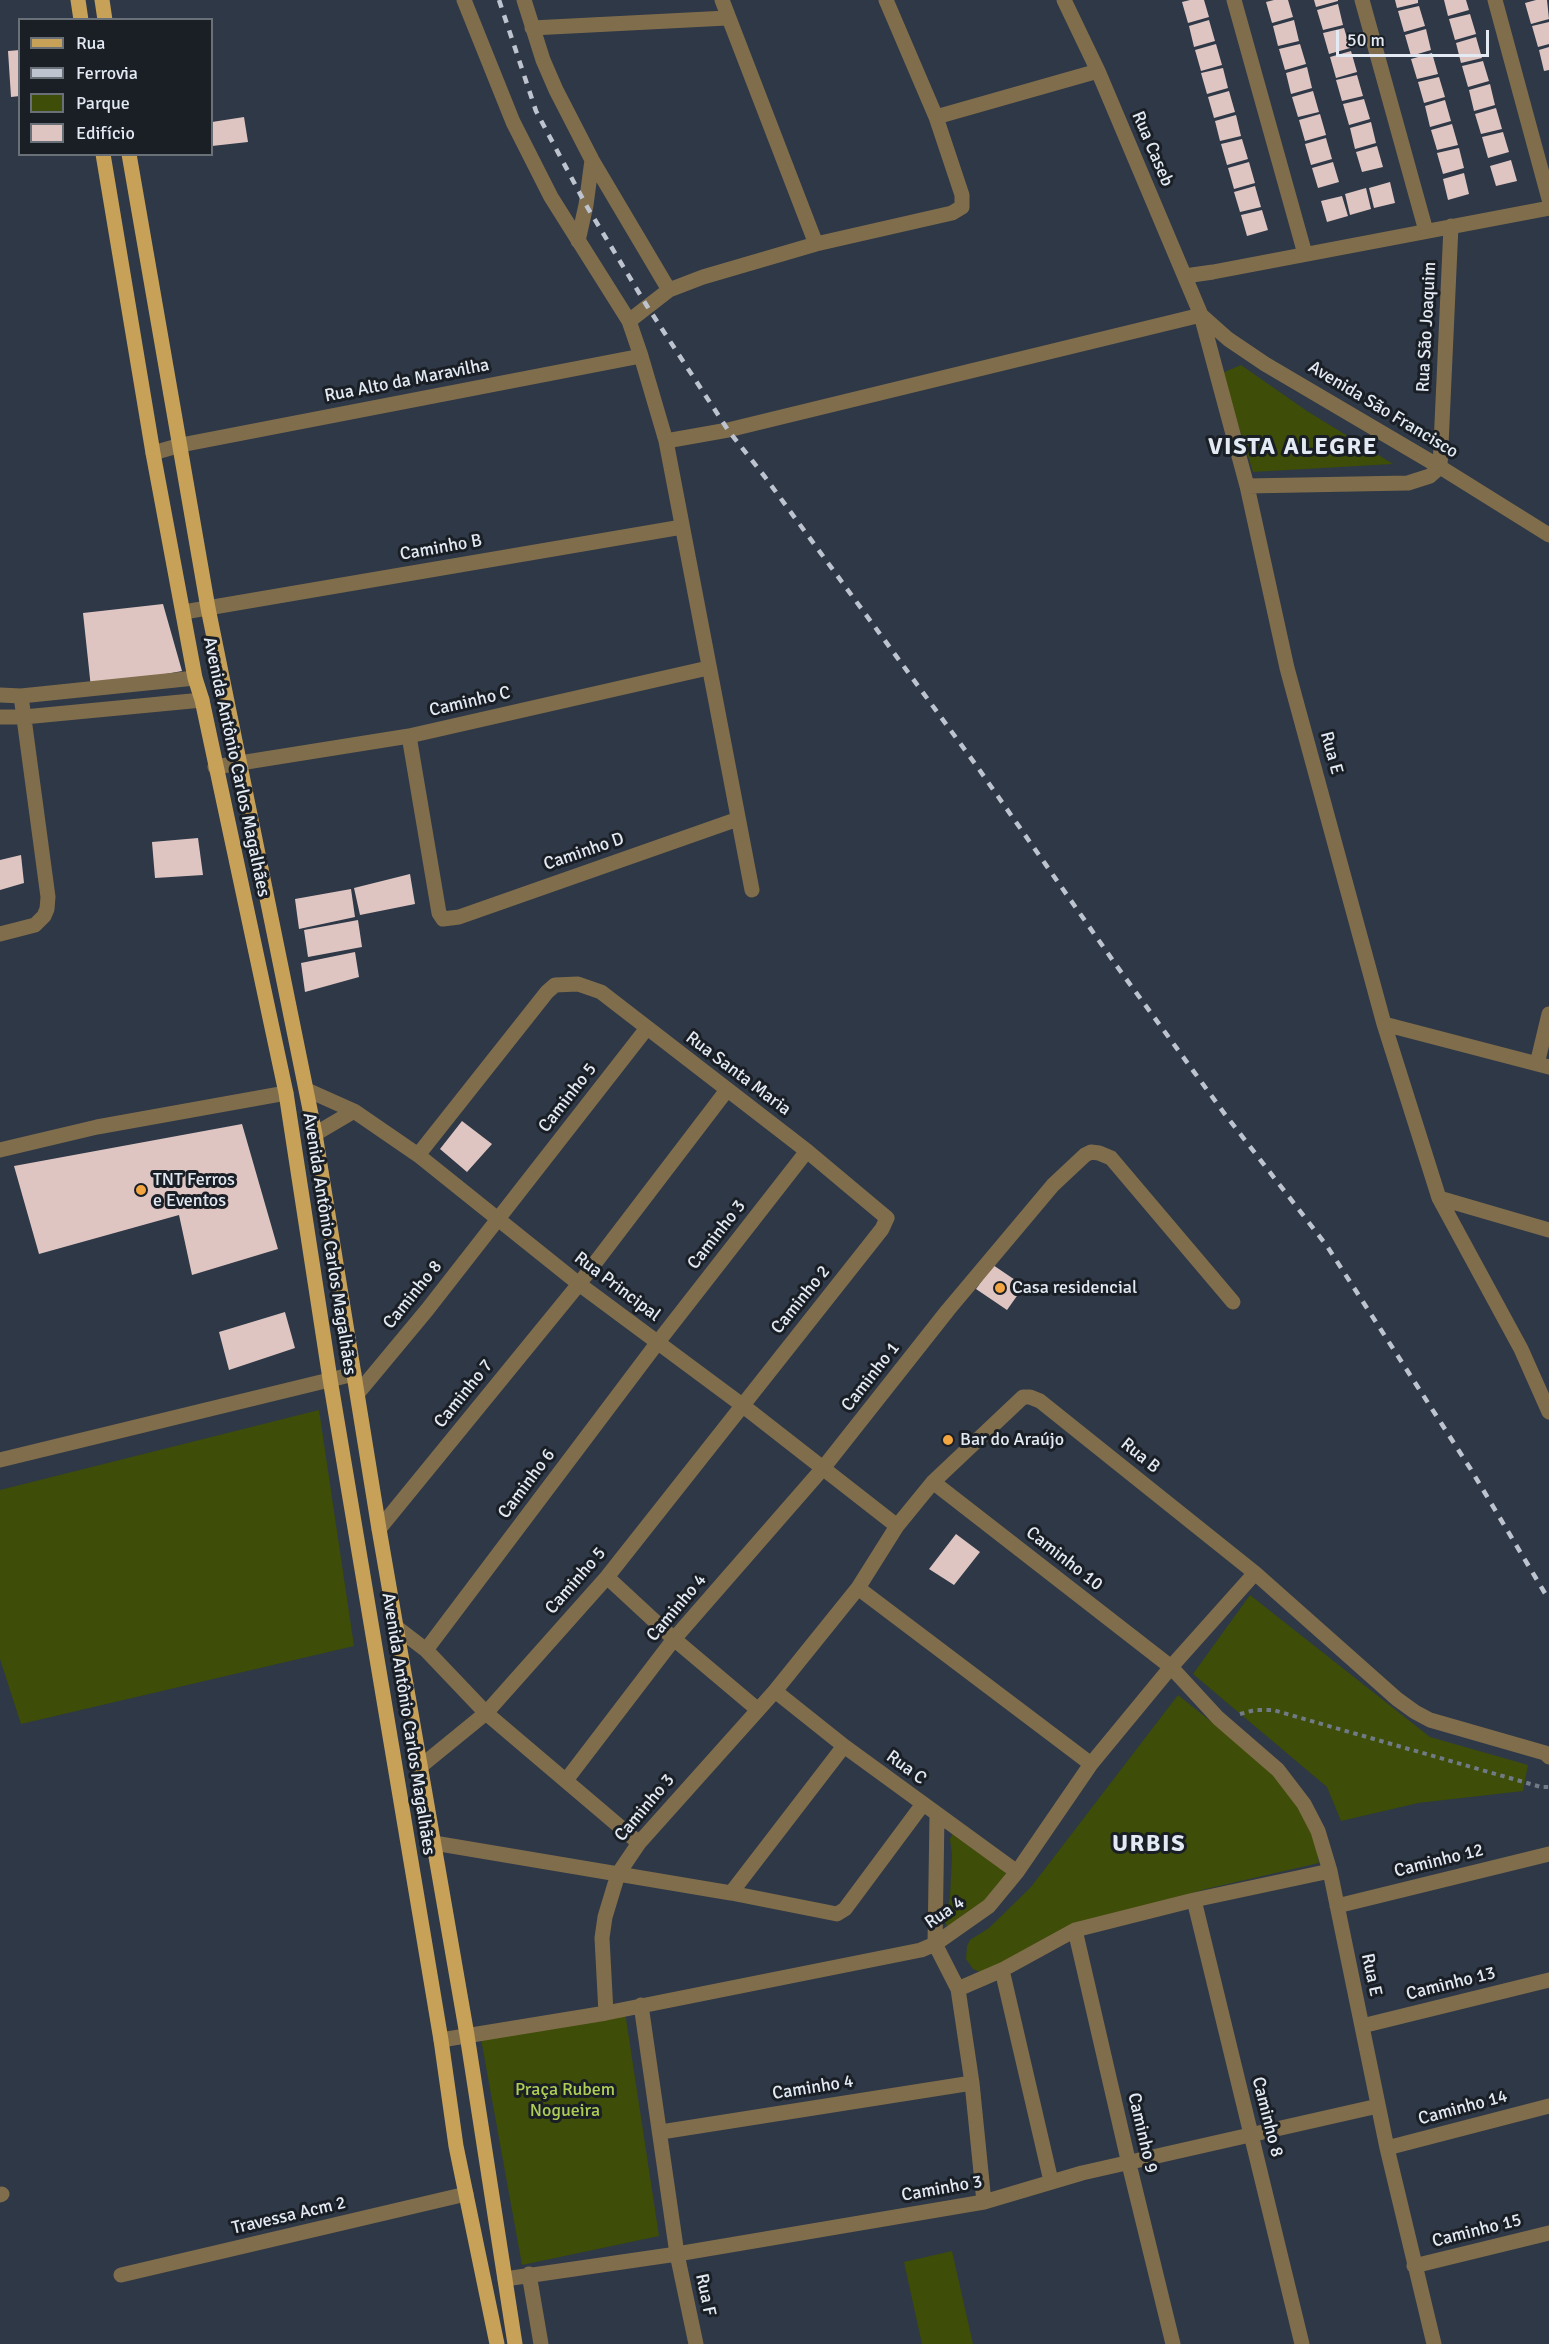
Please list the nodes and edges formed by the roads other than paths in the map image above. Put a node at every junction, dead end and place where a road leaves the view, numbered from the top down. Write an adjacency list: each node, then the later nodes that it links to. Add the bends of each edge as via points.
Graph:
1 (78, 0): 11 (main road)
2 (102, 0): 12 (main road)
3 (464, 0): 24 (street, via 513,122)
4 (524, 0): 14 (street)
5 (722, 0): 13 (street)
6 (886, 0): 16 (street)
7 (1064, 0): 15 (street, Rua Caseb)
8 (1234, 0): 26 (street)
9 (1362, 0): 23 (street)
10 (1495, 0): 20 (street)
11 (81, 18)
12 (105, 18)
13 (727, 18): 14 (street); 25 (street)
14 (532, 28): 19 (street, via 556,90)
15 (1098, 71): 16 (street); 27 (street, Rua Caseb)
16 (936, 117): 25 (street, via 962,195 962,207 952,213)
17 (103, 156): 34 (main road, Avenida Antônio Carlos Magalhães)
18 (129, 156): 33 (main road, Avenida Antônio Carlos Magalhães)
19 (592, 160): 24 (street); 28 (street)
20 (1549, 199)
21 (1549, 208): 22 (street)
22 (1452, 226): 23 (street); 35 (street, Rua São Joaquim)
23 (1426, 231): 26 (street)
24 (578, 241): 30 (street)
25 (816, 244): 28 (street)
26 (1305, 254): 27 (street)
27 (1185, 276): 29 (street, Rua Caseb)
28 (669, 290): 30 (street)
29 (1201, 315): 32 (street, via 728,430); 35 (street, Avenida São Francisco, via 1265,364); 36 (street, Rua E)
30 (629, 321): 31 (street)
31 (641, 356): 32 (street); 33 (street, Rua Alto da Maravilha)
32 (666, 441): 37 (street)
33 (181, 445): 34 (street, Rua Alto da Maravilha); 39 (main road, Avenida Antônio Carlos Magalhães)
34 (153, 453): 40 (main road, Avenida Antônio Carlos Magalhães)
35 (1440, 467): 36 (street, via 1430,476 1408,483); 38 (street, Avenida São Francisco)
36 (1247, 486): 55 (street, Rua E, via 1287,668)
37 (682, 527): 39 (street, Caminho B); 41 (street)
38 (1549, 535)
39 (208, 608): 40 (street, Caminho B); 49 (main road, Avenida Antônio Carlos Magalhães)
40 (184, 612): 42 (main road, Avenida Antônio Carlos Magalhães)
41 (708, 668): 48 (street, Caminho C); 51 (street)
42 (195, 678): 44 (street); 45 (main road, Avenida Antônio Carlos Magalhães)
43 (0, 695): 44 (street)
44 (21, 696): 47 (street)
45 (202, 700): 47 (street); 50 (main road, Avenida Antônio Carlos Magalhães)
46 (0, 717): 47 (street)
47 (24, 717): 53 (street, via 47,909 35,925)
48 (409, 736): 49 (street, Caminho C); 51 (street, Caminho D, via 443,919 459,917)
49 (239, 764): 50 (street, Caminho C); 58 (main road, Avenida Antônio Carlos Magalhães)
50 (215, 767): 60 (main road, Avenida Antônio Carlos Magalhães)
51 (738, 819): 52 (street)
52 (752, 890)
53 (0, 934)
54 (1549, 1014): 57 (street)
55 (1384, 1024): 57 (street); 66 (street, Rua E)
56 (647, 1028): 59 (street, Rua Santa Maria); 65 (street, Rua Santa Maria, via 601,992 578,984 555,985); 68 (street, Caminho 5)
57 (1543, 1066)
58 (307, 1090): 60 (main road); 61 (street, Rua Principal); 62 (main road, Avenida Antônio Carlos Magalhães)
59 (727, 1090): 64 (street, Rua Santa Maria); 70 (street)
60 (286, 1093): 63 (street, via 97,1127); 74 (main road, Avenida Antônio Carlos Magalhães)
61 (354, 1111): 62 (street); 65 (street, Rua Principal)
62 (315, 1134): 73 (main road, Avenida Antônio Carlos Magalhães)
63 (0, 1150)
64 (807, 1151): 67 (street, Rua Santa Maria); 72 (street, Caminho 3)
65 (418, 1155): 68 (street, Rua Principal)
66 (1439, 1198): 69 (street); 77 (street, Rua E, via 1521,1349)
67 (887, 1218): 76 (street, Caminho 2)
68 (497, 1220): 70 (street, Rua Principal); 75 (street, Caminho 8)
69 (1549, 1230)
70 (579, 1284): 72 (street, Rua Principal); 82 (street, Caminho 7)
71 (1233, 1302): 79 (street, Caminho 1, via 1111,1158 1091,1152 1053,1185)
72 (658, 1342): 76 (street, Rua Principal); 88 (street, Caminho 6)
73 (354, 1374): 74 (street); 75 (main road, Avenida Antônio Carlos Magalhães)
74 (330, 1379): 78 (street); 118 (main road, Avenida Antônio Carlos Magalhães)
75 (358, 1393): 82 (main road, Avenida Antônio Carlos Magalhães)
76 (742, 1405): 79 (street, Rua Principal); 84 (street, Caminho 5)
77 (1549, 1412)
78 (0, 1460)
79 (824, 1467): 81 (street, Rua Principal); 87 (street, Caminho 4)
80 (933, 1482): 81 (street, Rua B); 83 (street, Rua B, via 1017,1400 1030,1397); 89 (street, Caminho 10)
81 (897, 1526): 85 (street, Rua B)
82 (379, 1529): 86 (main road, Avenida Antônio Carlos Magalhães)
83 (1256, 1573): 89 (street, Rua 4); 94 (street, Rua B, via 1415,1712)
84 (607, 1577): 87 (street); 92 (street, Caminho 5)
85 (858, 1588): 90 (street, Rua B); 95 (street)
86 (396, 1627): 88 (street); 96 (main road, Avenida Antônio Carlos Magalhães)
87 (675, 1639): 91 (street); 97 (street, Caminho 4)
88 (426, 1650): 92 (street)
89 (1171, 1666): 95 (street, Rua 4); 103 (street, Rua E, via 1218,1718 1278,1770 1304,1804 1318,1831)
90 (775, 1691): 91 (street, Caminho 3); 93 (street, Rua C)
91 (758, 1709): 101 (street, Caminho 3)
92 (486, 1713): 96 (street, Caminho 5); 97 (street)
93 (844, 1746): 98 (street, Rua C); 106 (street)
94 (1549, 1756)
95 (1091, 1764): 104 (street, Rua 4)
96 (421, 1766): 100 (main road, Avenida Antônio Carlos Magalhães)
97 (567, 1779): 101 (street)
98 (923, 1804): 99 (street, Rua C); 106 (street, via 845,1909 837,1914)
99 (937, 1815): 104 (street, Rua C); 110 (street)
100 (434, 1843): 105 (street); 117 (main road, Avenida Antônio Carlos Magalhães)
101 (639, 1843): 105 (street, Caminho 3)
102 (1549, 1854): 108 (street, Caminho 12)
103 (1330, 1871): 107 (street); 108 (street, Rua E)
104 (1017, 1872): 110 (street, Rua 4, via 990,1906)
105 (618, 1874): 106 (street); 115 (street, Caminho 3, via 602,1938)
106 (731, 1893)
107 (1194, 1900): 109 (street); 123 (street, Caminho 8)
108 (1337, 1906): 116 (street, Rua E)
109 (1075, 1930): 111 (street); 125 (street, Caminho 9)
110 (935, 1944): 113 (street); 114 (street, Rua 4)
111 (1002, 1970): 113 (street); 126 (street)
112 (1549, 1980): 116 (street, Caminho 13)
113 (958, 1989): 119 (street)
114 (641, 2005): 115 (street, Rua 4); 122 (street)
115 (606, 2013): 117 (street, Rua 4)
116 (1362, 2026): 120 (street, Rua E)
117 (467, 2036): 118 (street, Rua 4); 134 (main road, Avenida Antônio Carlos Magalhães)
118 (441, 2040): 127 (main road, Avenida Antônio Carlos Magalhães)
119 (972, 2083): 122 (street, Caminho 4); 128 (street)
120 (1378, 2106): 123 (street, Caminho 3); 124 (street, Rua E)
121 (1549, 2106): 124 (street, Caminho 14)
122 (661, 2132): 130 (street)
123 (1252, 2135): 125 (street, Caminho 3); 140 (street, Caminho 8)
124 (1387, 2148): 131 (street, Rua E)
125 (1129, 2164): 126 (street, Caminho 3); 139 (street, Caminho 9)
126 (1051, 2181): 128 (street, Caminho 3)
127 (466, 2194): 133 (street, Travessa Acm 2); 135 (main road, Avenida Antônio Carlos Magalhães)
128 (984, 2202): 130 (street, Caminho 3)
129 (1549, 2233): 131 (street, Caminho 15)
130 (676, 2254): 132 (street, Caminho 3); 138 (street, Rua F)
131 (1414, 2266): 141 (street, Rua E)
132 (529, 2274): 134 (street, Caminho 3); 137 (street)
133 (121, 2275)
134 (505, 2279): 136 (main road, Avenida Antônio Carlos Magalhães)
135 (496, 2344)
136 (515, 2344)
137 (541, 2344)
138 (696, 2344)
139 (1173, 2344)
140 (1302, 2344)
141 (1434, 2344)

